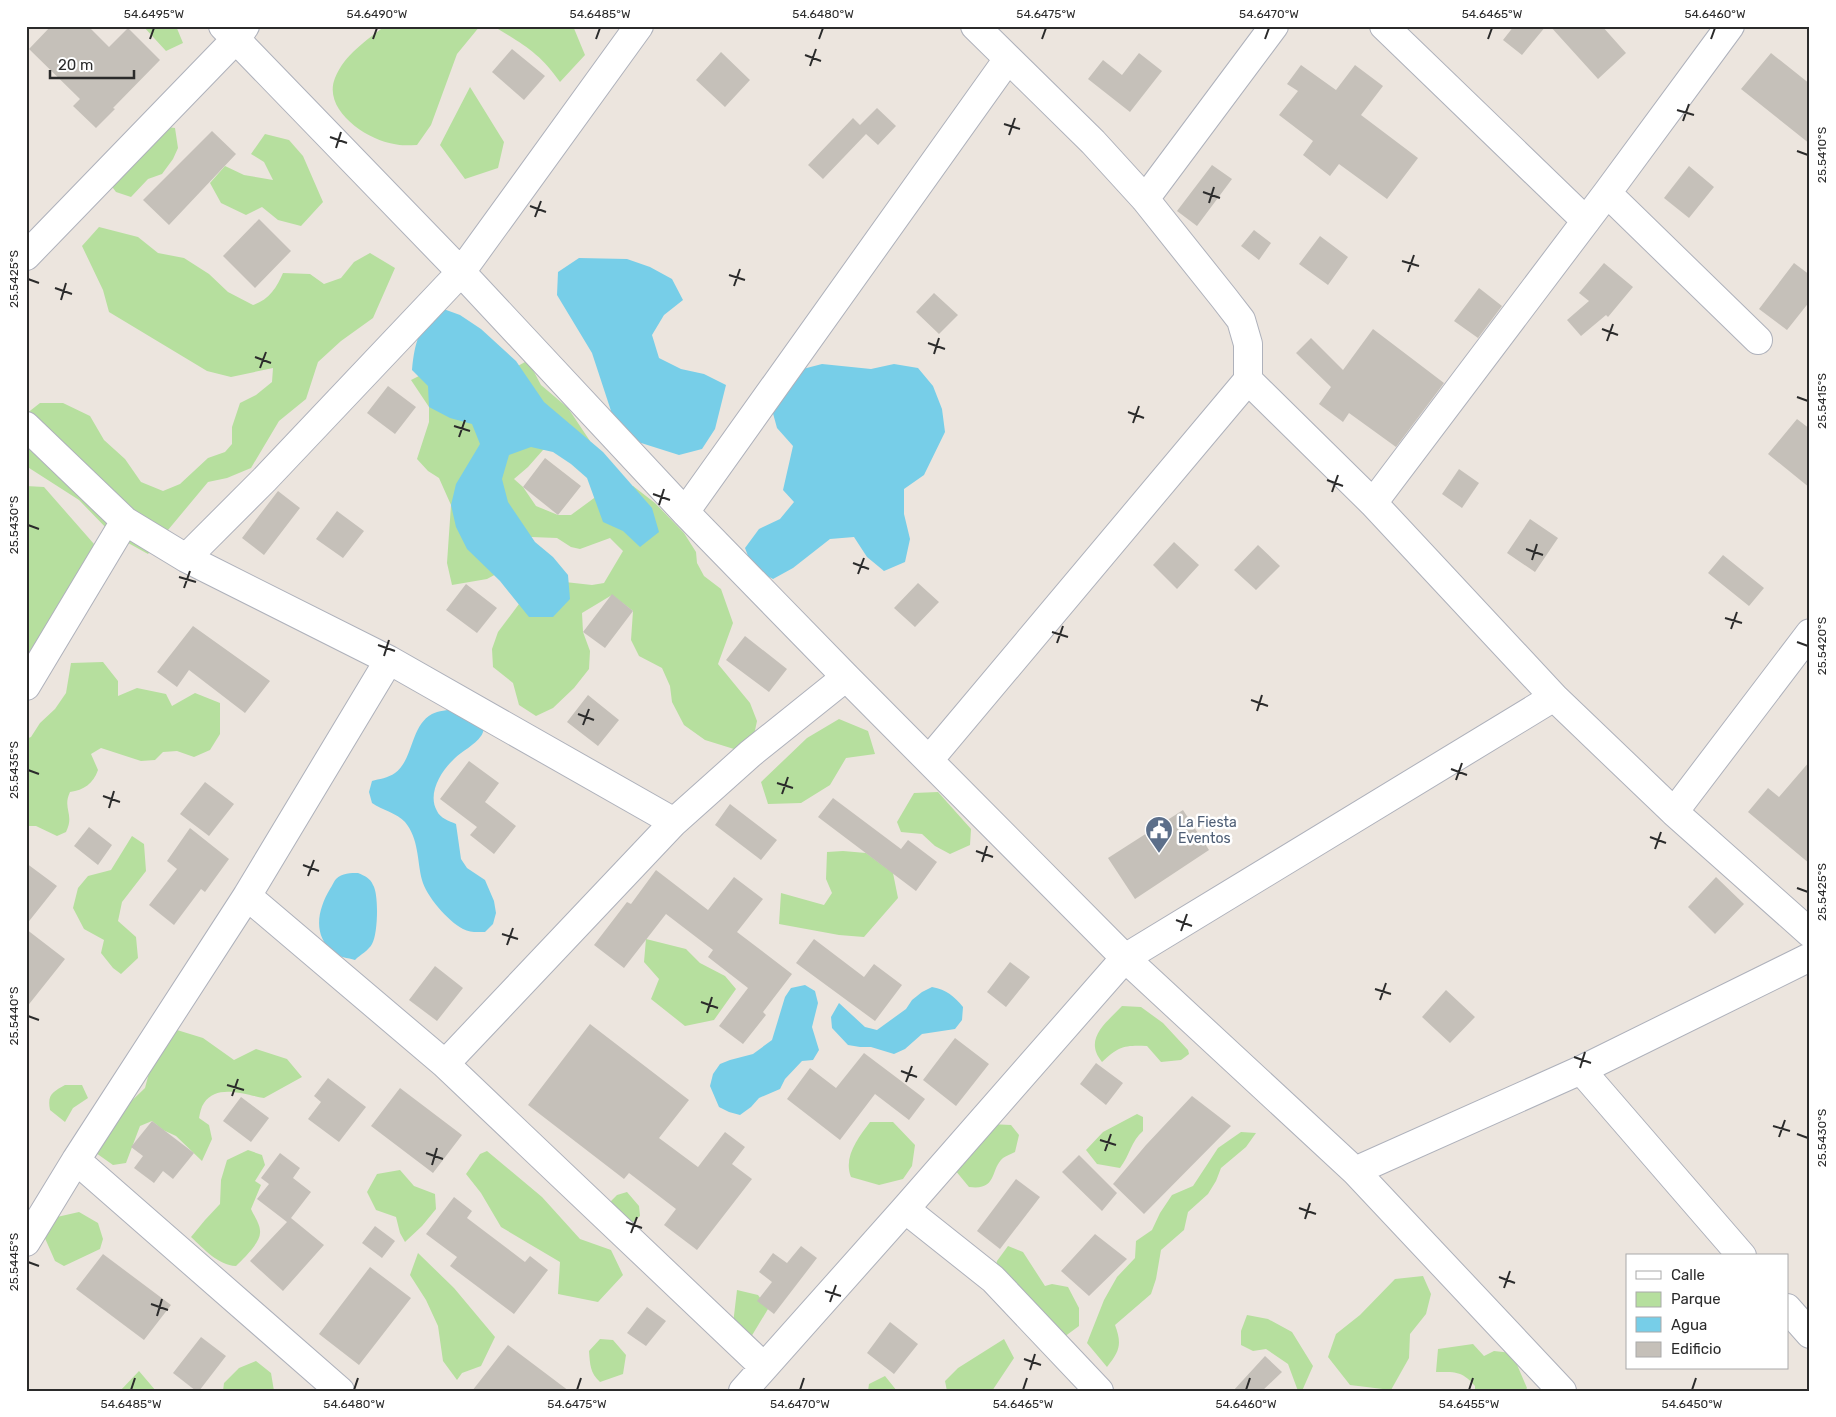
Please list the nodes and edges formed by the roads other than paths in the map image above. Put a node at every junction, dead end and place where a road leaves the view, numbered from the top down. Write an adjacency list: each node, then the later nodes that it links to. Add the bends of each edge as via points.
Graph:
1 (639, 26): 12 (street)
2 (975, 26): 7 (street)
3 (1274, 26): 9 (street)
4 (1384, 26): 10 (street)
5 (1730, 26): 8 (street)
6 (235, 30): 11 (street); 12 (street)
7 (1008, 59): 9 (street, via 1093,142); 17 (street)
8 (1607, 193): 10 (street); 13 (street)
9 (1145, 199): 14 (street, via 1241,320 1248,344)
10 (1586, 221): 16 (street)
11 (26, 256)
12 (461, 272): 17 (street); 19 (street)
13 (1758, 340)
14 (1248, 380): 16 (street); 25 (street)
15 (26, 426): 18 (street)
16 (1373, 503): 24 (street)
17 (685, 512): 22 (street)
18 (125, 521): 19 (street); 23 (street)
19 (186, 558): 21 (street)
20 (1810, 632): 26 (street)
21 (389, 660): 27 (street); 28 (street)
22 (846, 677): 25 (street); 27 (street, via 750,754)
23 (26, 686)
24 (1554, 697): 26 (street); 31 (street)
25 (929, 760): 31 (street)
26 (1674, 812): 29 (street)
27 (674, 822): 32 (street)
28 (247, 896): 32 (street); 34 (street)
29 (1810, 933)
30 (1810, 957): 33 (street)
31 (1125, 958): 35 (street); 36 (street)
32 (445, 1064): 41 (street)
33 (1581, 1070): 35 (street); 38 (street)
34 (76, 1160): 37 (street); 42 (street)
35 (1355, 1171): 45 (street)
36 (906, 1209): 41 (street); 44 (street, via 993,1279)
37 (27, 1238)
38 (1740, 1254)
39 (1788, 1309): 40 (street)
40 (1810, 1334)
41 (764, 1368): 43 (street)
42 (340, 1391)
43 (743, 1391)
44 (1099, 1391)
45 (1562, 1391)

